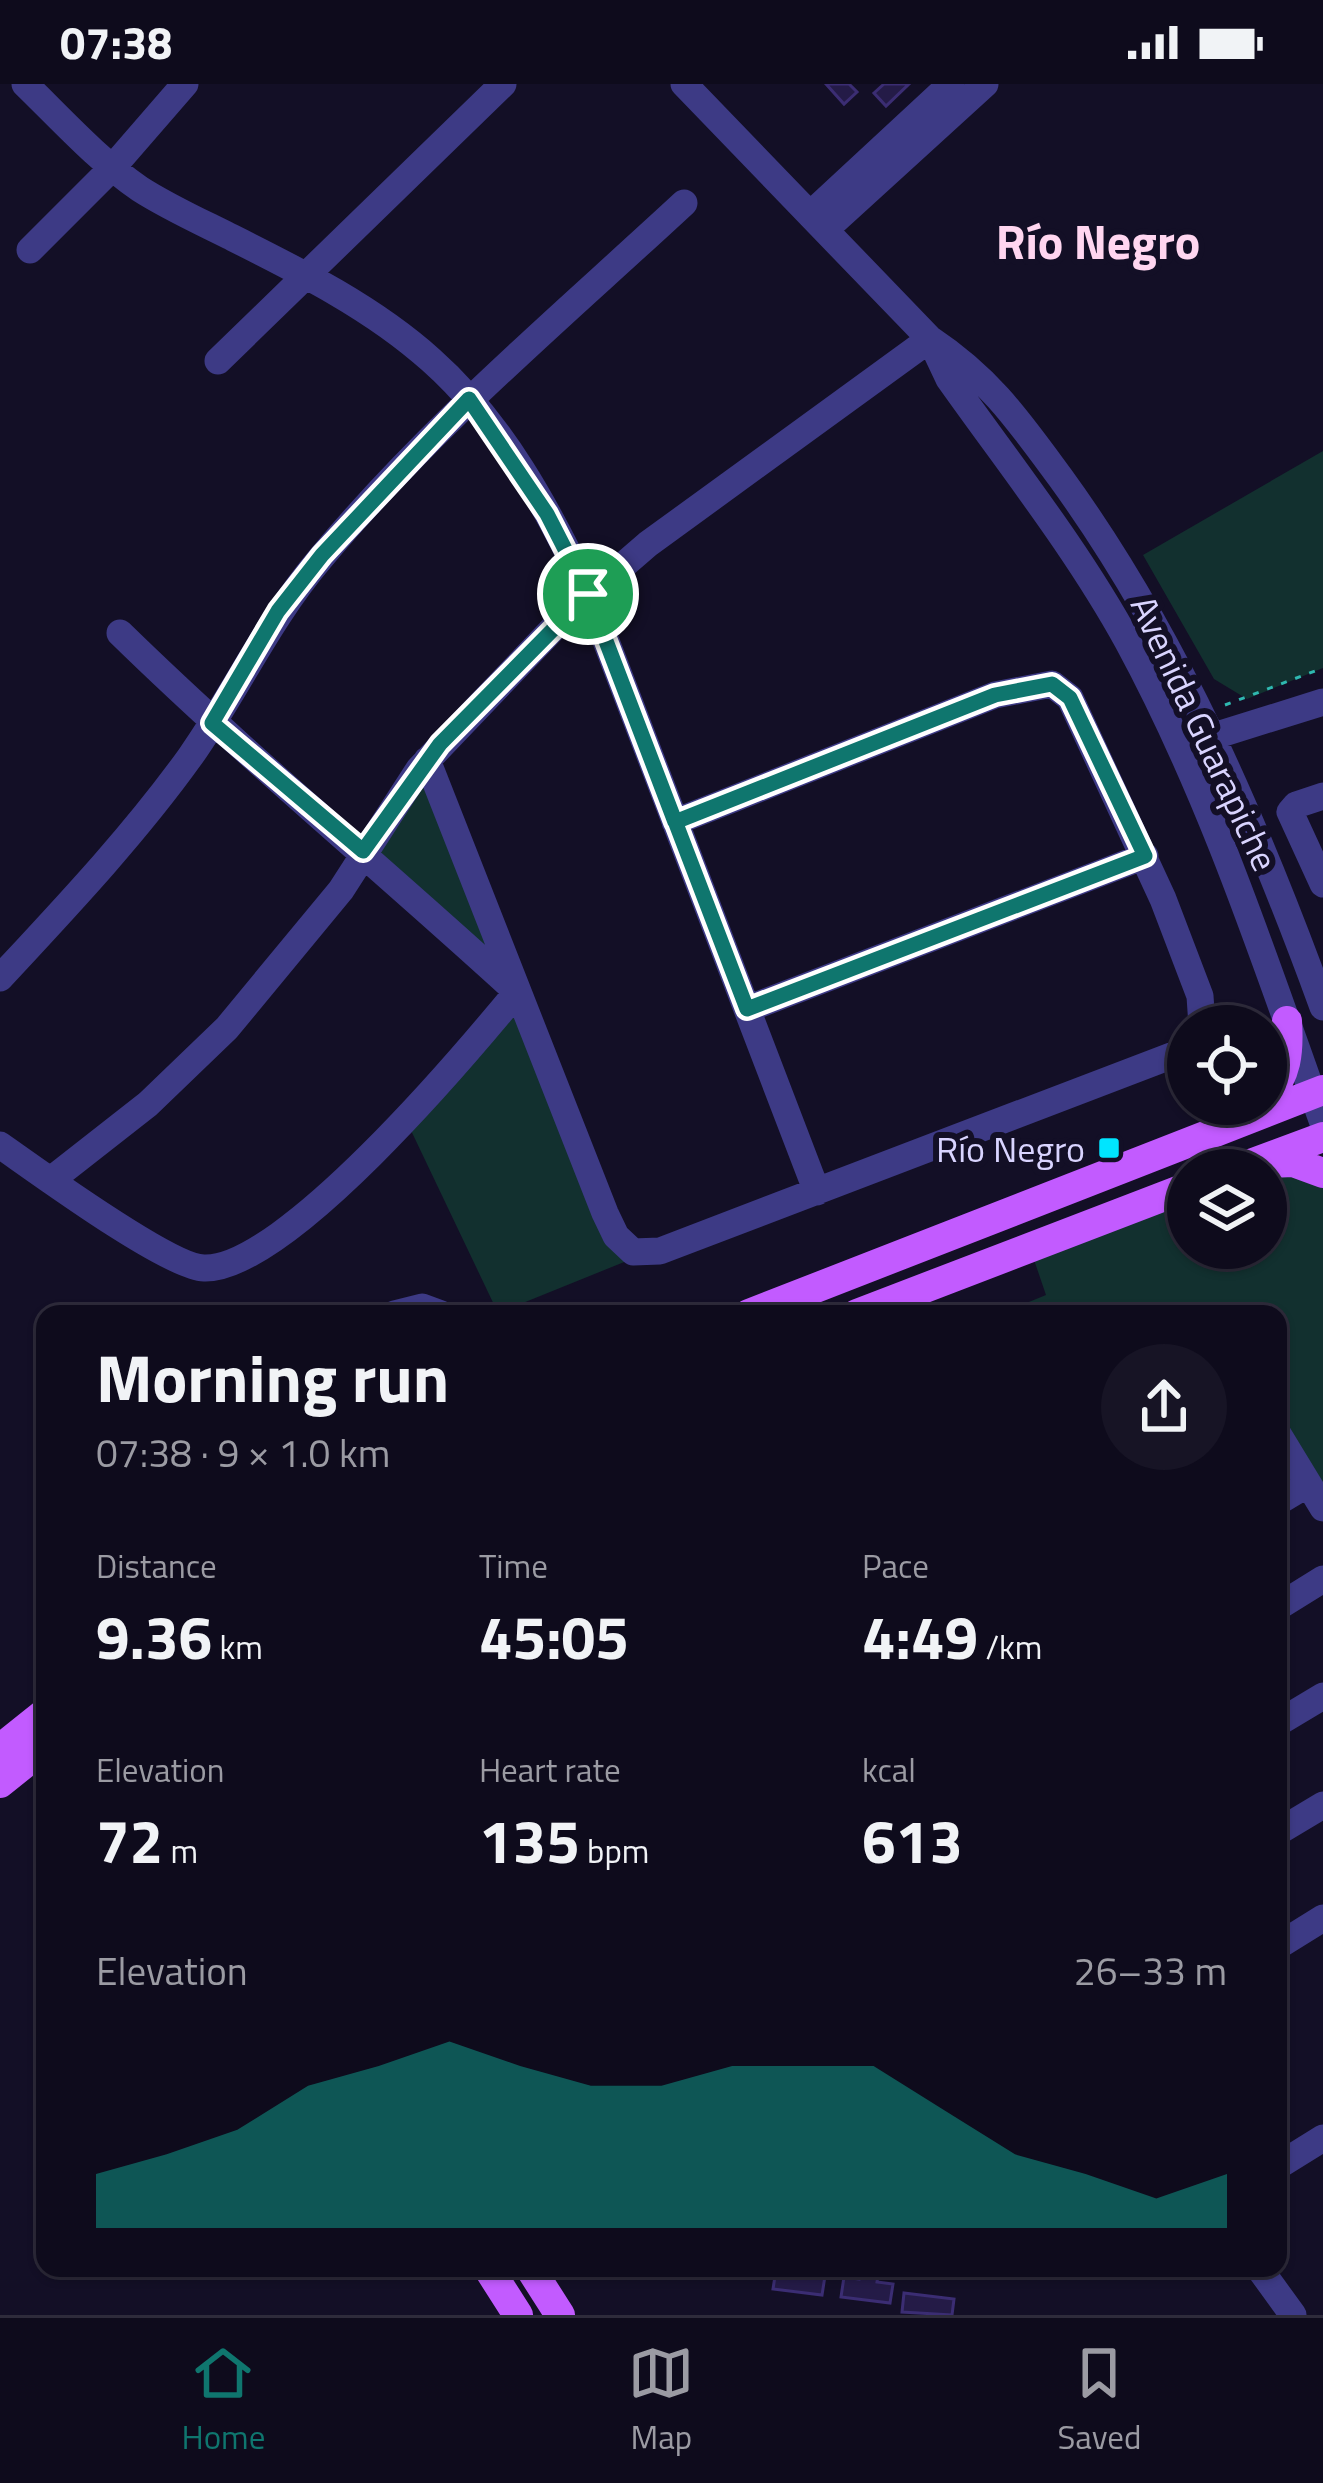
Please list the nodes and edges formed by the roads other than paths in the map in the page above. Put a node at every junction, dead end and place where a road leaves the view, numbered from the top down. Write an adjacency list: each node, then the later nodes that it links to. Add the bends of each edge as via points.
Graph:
1 (26, 84): 6 (street)
2 (184, 84): 6 (street)
3 (503, 84): 10 (street)
4 (684, 84): 8 (street, Avenida Guarapiche)
5 (970, 86): 8 (street)
6 (113, 167): 9 (street); 10 (street, via 162,202)
7 (685, 202): 13 (street)
8 (820, 221): 11 (street, Avenida Guarapiche)
9 (30, 250)
10 (308, 276): 12 (street); 13 (street, via 388,326)
11 (930, 339): 14 (street); 18 (street, Avenida Guarapiche, via 1002,399 1083,509); 19 (street, Avenida Guarapiche, via 949,379 1106,604)
12 (218, 362)
13 (469, 399): 14 (street, via 547,514); 17 (street, via 322,555 278,611)
14 (588, 594): 20 (street); 22 (street)
15 (120, 633): 17 (street)
16 (1323, 702): 18 (street)
17 (212, 723): 23 (street); 26 (street, via 98,872)
18 (1206, 725): 19 (street); 30 (street, Avenida Guarapiche)
19 (1179, 748): 29 (street, Avenida Guarapiche)
20 (427, 760): 23 (street); 27 (street)
21 (1323, 796): 25 (street, via 1290,812)
22 (675, 822): 24 (street, via 995,695 1052,684 1070,698); 31 (street)
23 (363, 851): 27 (street); 44 (street, via 308,933 201,1055)
24 (1145, 856): 28 (street); 31 (street)
25 (1323, 884)
26 (0, 978)
27 (517, 992): 44 (street, via 358,1167 226,1264 189,1265); 45 (street, via 624,1246 660,1251)
28 (1201, 1005)
29 (1281, 1005)
30 (1323, 1007)
31 (747, 1009): 45 (street)
32 (1287, 1021): 34 (main road); 35 (street, Avenida Guarapiche)
33 (1167, 1057): 45 (street)
34 (1287, 1058)
35 (1318, 1092): 36 (street, Avenida Guarapiche); 38 (main road)
36 (1323, 1123)
37 (1228, 1125): 38 (main road)
38 (1222, 1129): 47 (main road)
39 (1323, 1137): 41 (main road)
40 (0, 1145): 44 (street)
41 (1287, 1150)
42 (1287, 1163): 43 (main road)
43 (1323, 1173)
44 (51, 1180)
45 (817, 1192)
46 (1167, 1195): 48 (main road)
47 (772, 1305)
48 (880, 1305)
49 (1287, 1449): 50 (street)
50 (1316, 1496)
51 (1323, 1579): 52 (street)
52 (1287, 1601)
53 (1323, 1696): 54 (street)
54 (1287, 1718)
55 (36, 1720): 56 (main road)
56 (0, 1748)
57 (36, 1754): 58 (main road)
58 (0, 1783)
59 (1323, 1805): 60 (street)
60 (1287, 1827)
61 (1323, 1918): 62 (street)
62 (1287, 1940)
63 (1323, 2138): 64 (street)
64 (1287, 2160)
65 (494, 2277): 68 (main road)
66 (536, 2277): 69 (main road)
67 (1265, 2277): 70 (street)
68 (518, 2315)
69 (560, 2315)
70 (1293, 2315)

